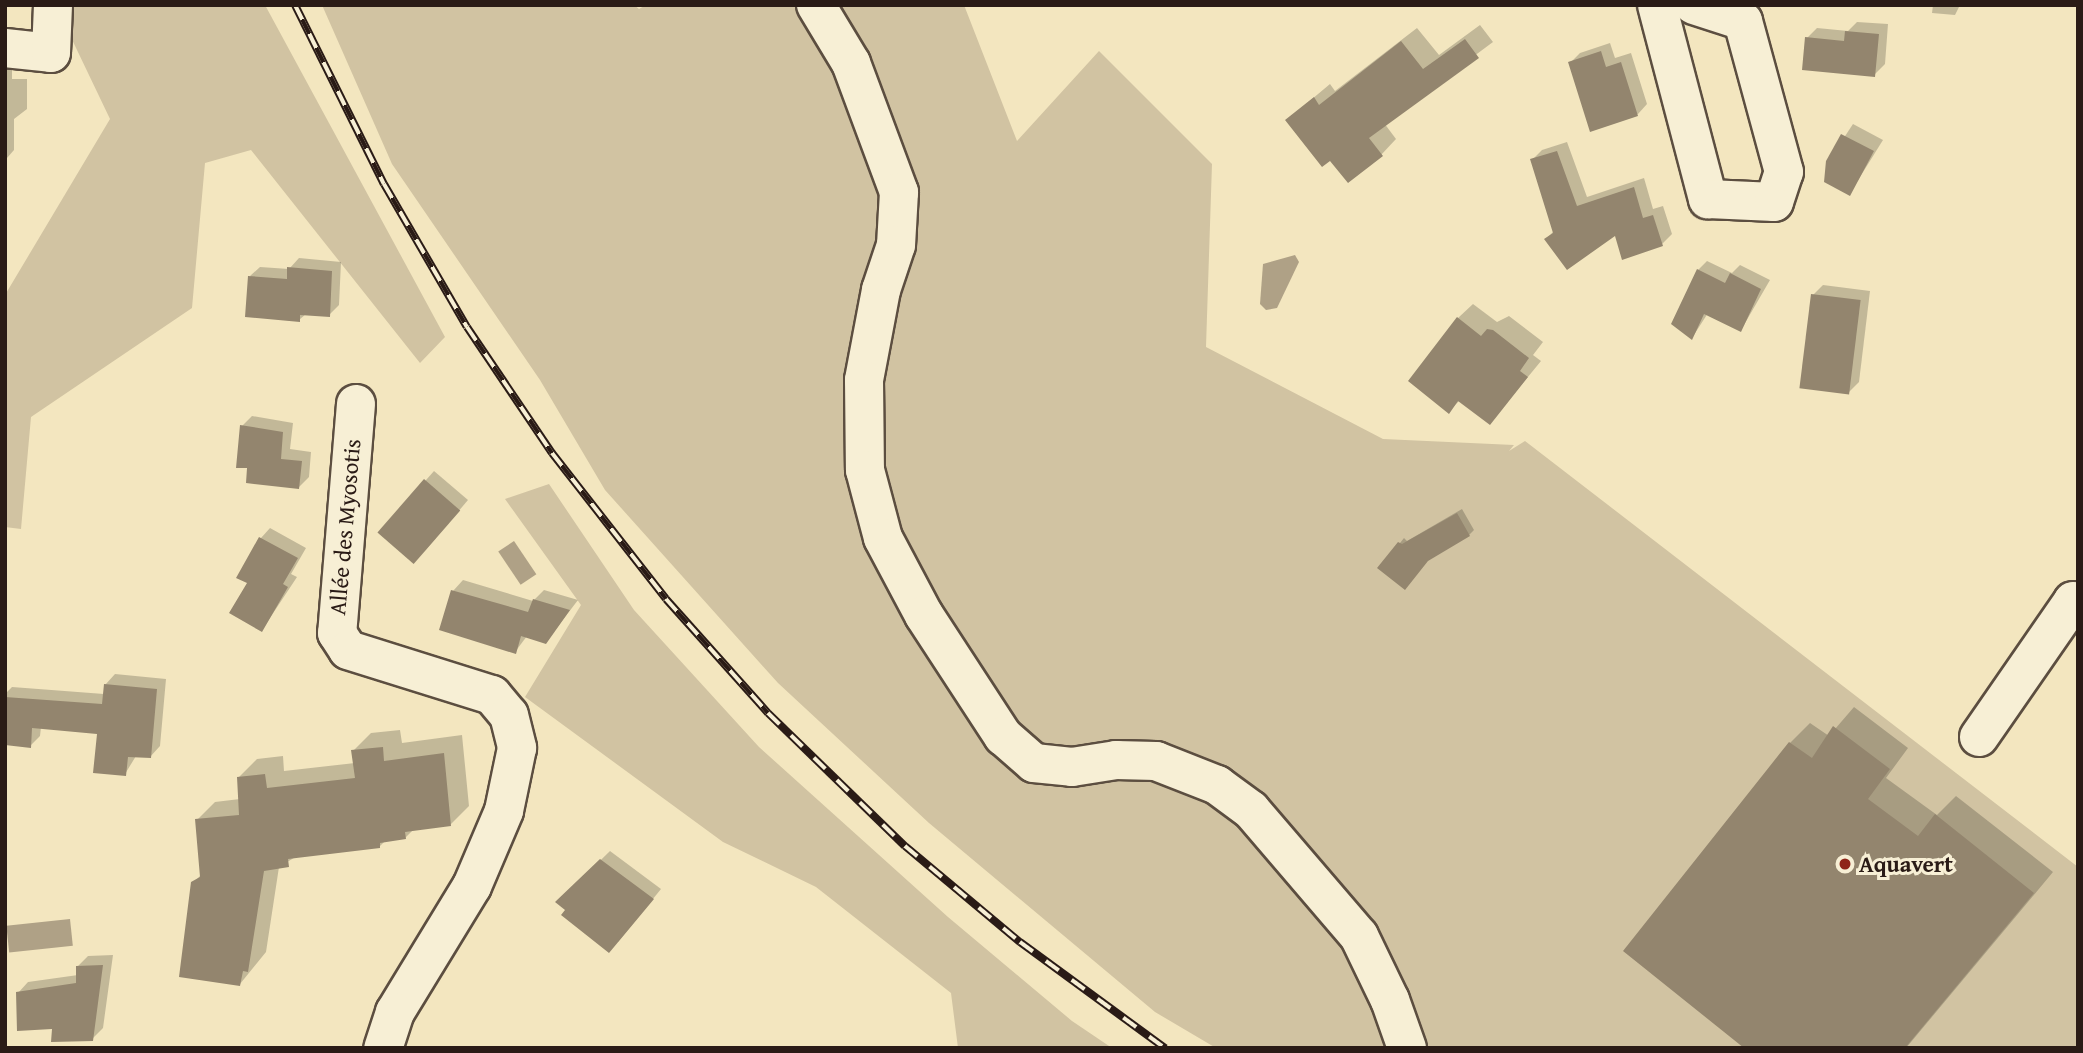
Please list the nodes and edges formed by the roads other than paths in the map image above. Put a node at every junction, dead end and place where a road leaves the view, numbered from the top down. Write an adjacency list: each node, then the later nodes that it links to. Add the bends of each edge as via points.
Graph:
1 (53, 5): 5 (street, via 51,53)
2 (816, 5): 10 (street, via 851,63 899,192 897,245 881,290 864,380 865,470 883,538 924,615 1003,736 1034,763 1072,767 1116,760 1156,761 1217,785 1251,810 1359,936)
3 (1657, 5): 4 (street, via 1708,199 1774,202 1784,172 1743,21)
4 (1694, 5)
5 (5, 48)
6 (356, 404): 9 (street, Allée des Myosotis, via 337,633 348,650 492,695 509,715 517,748 504,811 472,886 395,1012)
7 (2078, 603): 8 (street, via 2073,601)
8 (1979, 737)
9 (383, 1048)
10 (1407, 1048)

